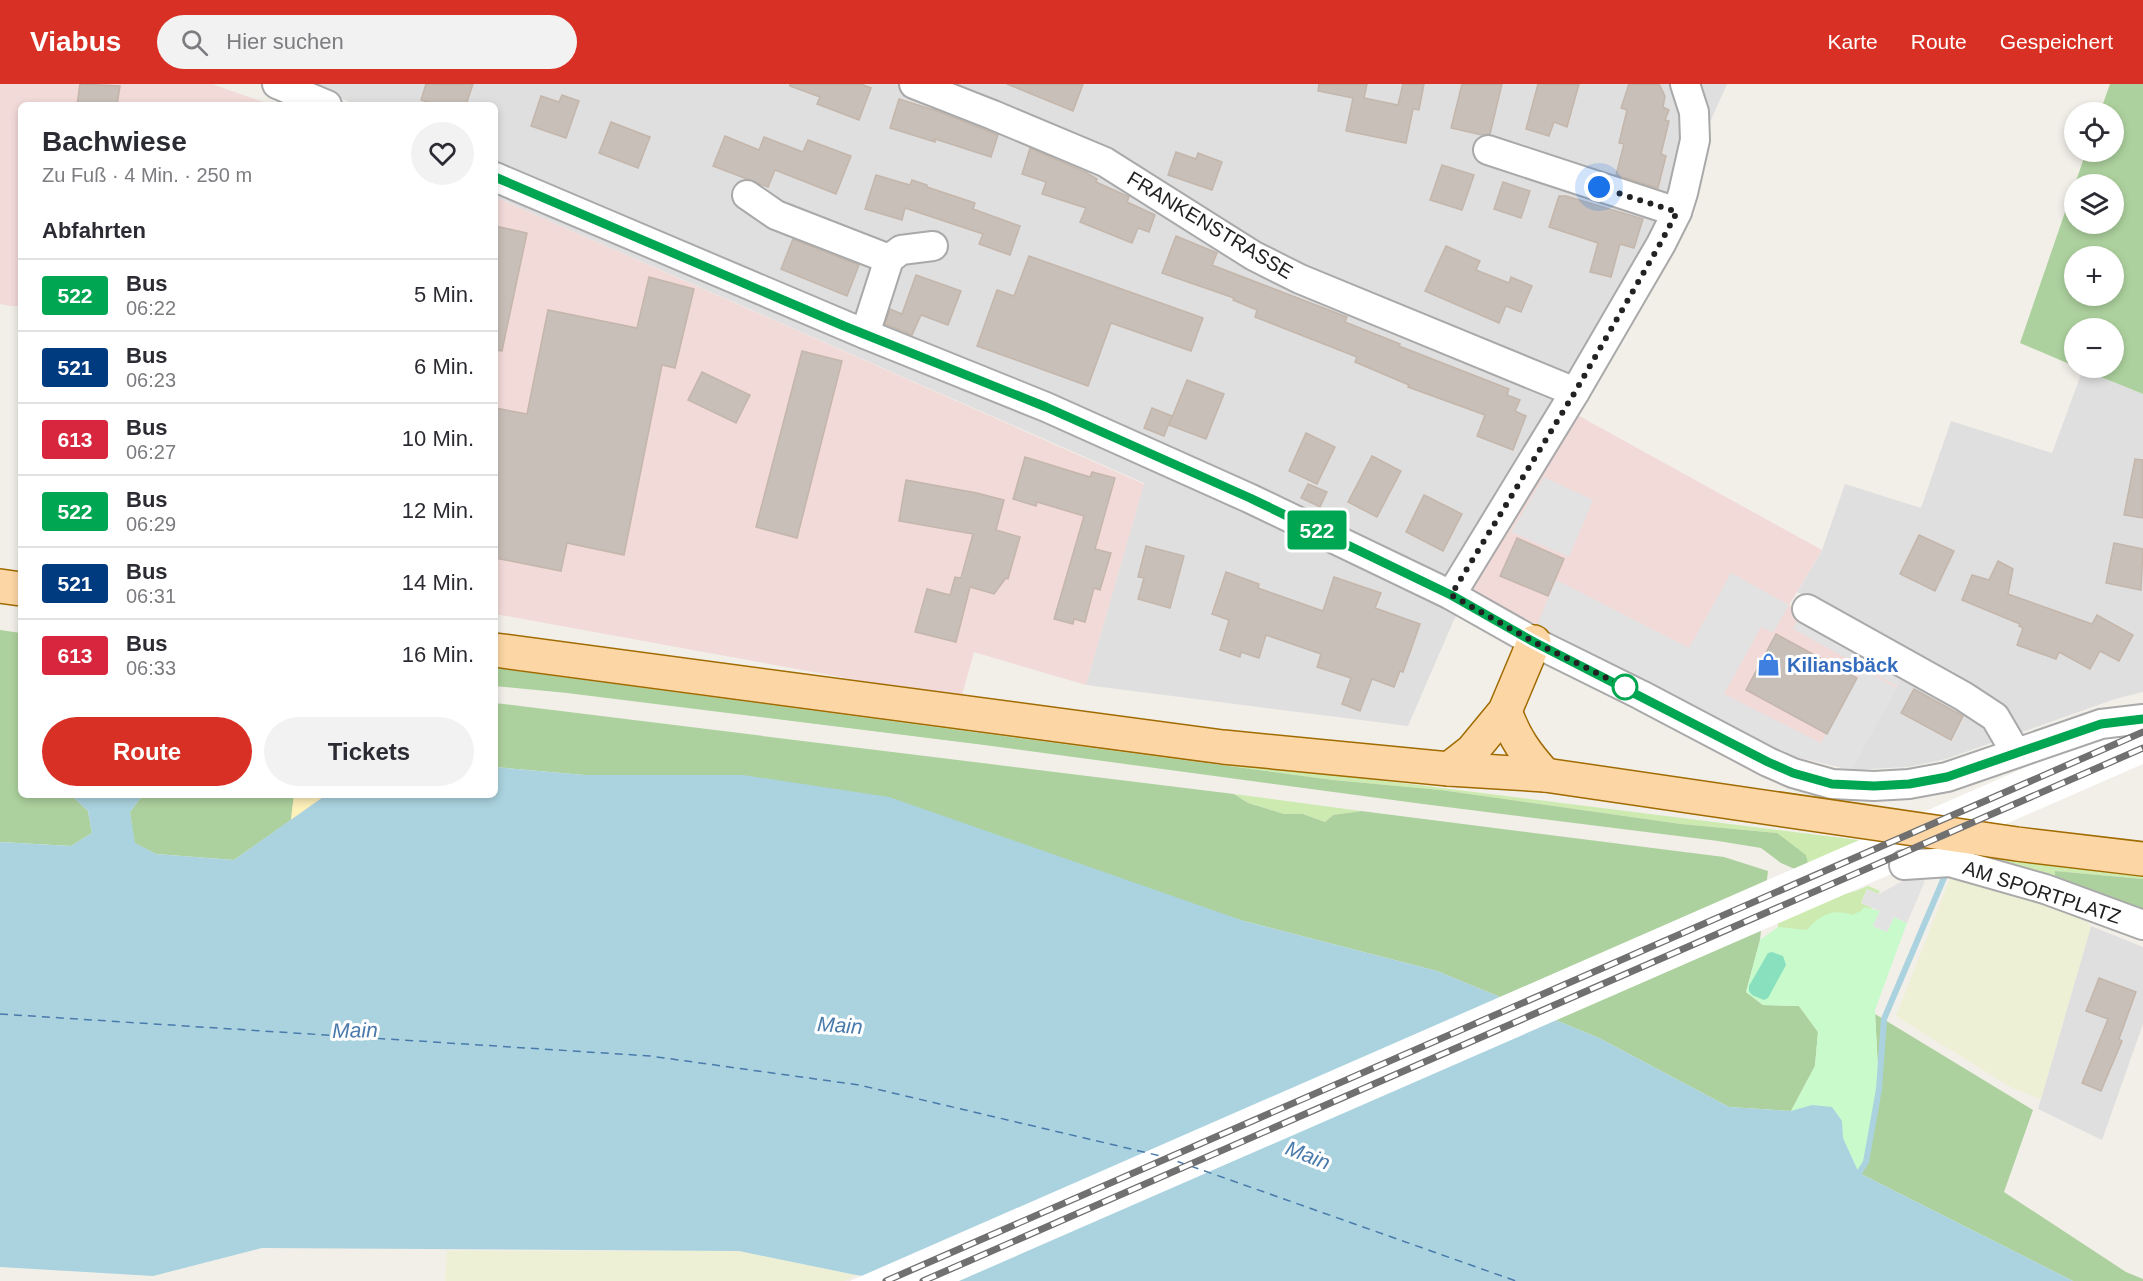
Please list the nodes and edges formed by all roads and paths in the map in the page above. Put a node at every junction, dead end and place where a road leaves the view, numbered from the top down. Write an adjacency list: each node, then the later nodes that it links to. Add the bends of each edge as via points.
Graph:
1 (277, 84): 4 (street)
2 (914, 84): 12 (street, FRANKENSTRASSE, via 1105,162 1254,256 1300,279)
3 (1685, 84): 8 (street, via 1694,112 1695,140)
4 (320, 102)
5 (1488, 150): 8 (street)
6 (498, 178): 11 (street)
7 (747, 195): 10 (street, via 776,215)
8 (1677, 212): 12 (street)
9 (933, 246): 10 (street, via 901,250)
10 (889, 259): 11 (street)
11 (865, 334): 15 (street, via 1046,407 1250,498)
12 (1575, 392): 15 (street)
13 (0, 586): 14 (main road)
14 (18, 589)
15 (1451, 595): 17 (street)
16 (1807, 609): 21 (street, via 1995,717)
17 (1534, 642): 19 (main road); 21 (street, via 1768,762 1832,784 1909,784 1947,777)
18 (498, 650): 22 (main road, via 1222,747)
19 (1505, 711): 22 (main road, via 1472,751); 23 (main road, via 1525,753)
20 (2143, 719): 21 (street, via 2101,724)
21 (2016, 753)
22 (1449, 769): 23 (main road)
23 (1545, 775): 24 (main road)
24 (2143, 859)
25 (1904, 865): 26 (street, AM SPORTPLATZ, via 1950,862 2045,889)
26 (2143, 925)

